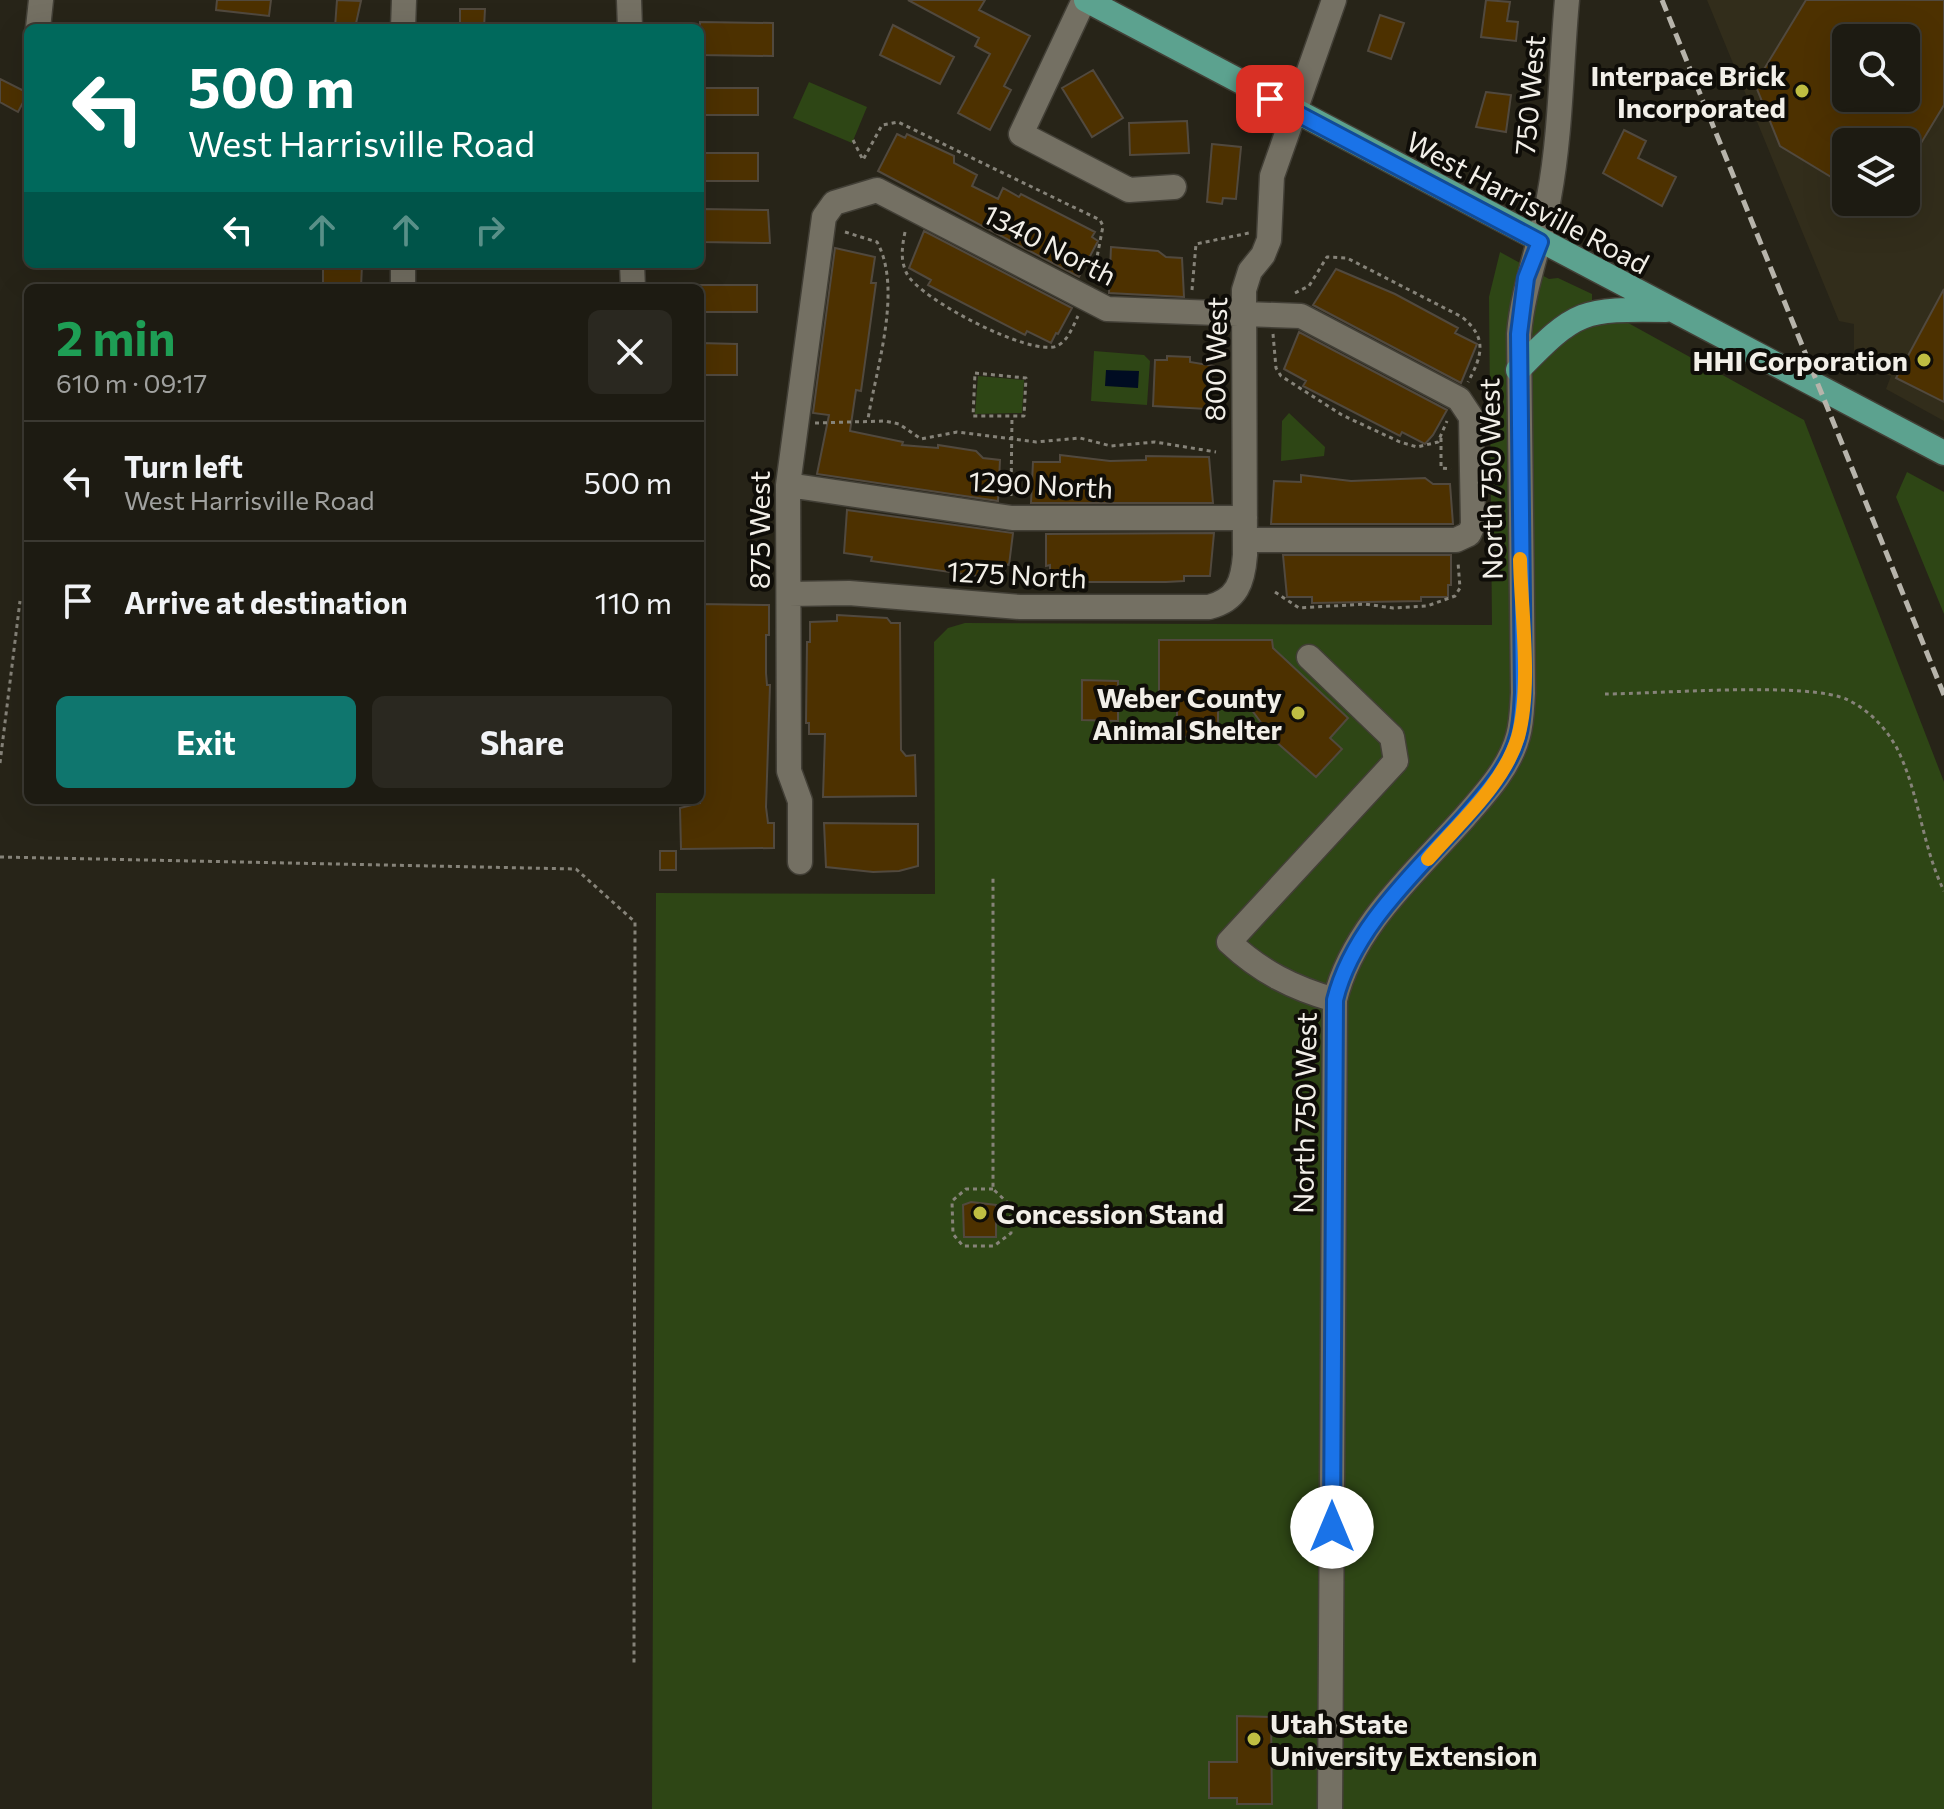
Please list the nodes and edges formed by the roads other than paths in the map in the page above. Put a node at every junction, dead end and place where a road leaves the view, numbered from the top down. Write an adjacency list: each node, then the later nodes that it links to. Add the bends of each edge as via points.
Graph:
1 (41, 0): 7 (street)
2 (404, 0): 8 (street)
3 (629, 0): 9 (street)
4 (1085, 0): 10 (main road, West Harrisville Road); 11 (street, via 1021,134 1129,190)
5 (1334, 0): 10 (street, 800 West)
6 (1567, 0): 13 (street, 750 West, via 1550,192)
7 (38, 24)
8 (403, 24)
9 (630, 24)
10 (1296, 113): 13 (main road, West Harrisville Road); 15 (street, 800 West, via 1272,176 1269,240 1250,271)
11 (1174, 187)
12 (834, 203): 15 (street, 1340 North, via 877,190 1107,309); 18 (street, 875 West, via 824,217)
13 (1540, 242): 14 (main road, West Harrisville Road); 16 (street, North 750 West, via 1521,302)
14 (1669, 310): 16 (main road, via 1583,316 1563,324); 17 (main road, West Harrisville Road)
15 (1243, 316): 19 (street, 800 West); 20 (street, 1340 North, via 1301,316 1467,407 1473,525)
16 (1518, 370): 25 (street, North 750 West, via 1523,693 1518,736 1484,795 1357,944)
17 (1944, 453)
18 (788, 485): 19 (street, 1290 North, via 1012,518); 22 (street, 875 West)
19 (1245, 529): 20 (street, 1290 North); 21 (street, 800 West)
20 (1462, 544)
21 (1238, 591): 22 (street, 1275 North, via 1225,603 1209,607 1020,607 849,593)
22 (789, 594): 24 (street, 875 West, via 789,771 800,801)
23 (1309, 657): 25 (street, via 1392,737 1396,761 1229,942 1254,965 1295,989)
24 (800, 862)
25 (1335, 1000): 26 (street, North 750 West)
26 (1330, 1809)

